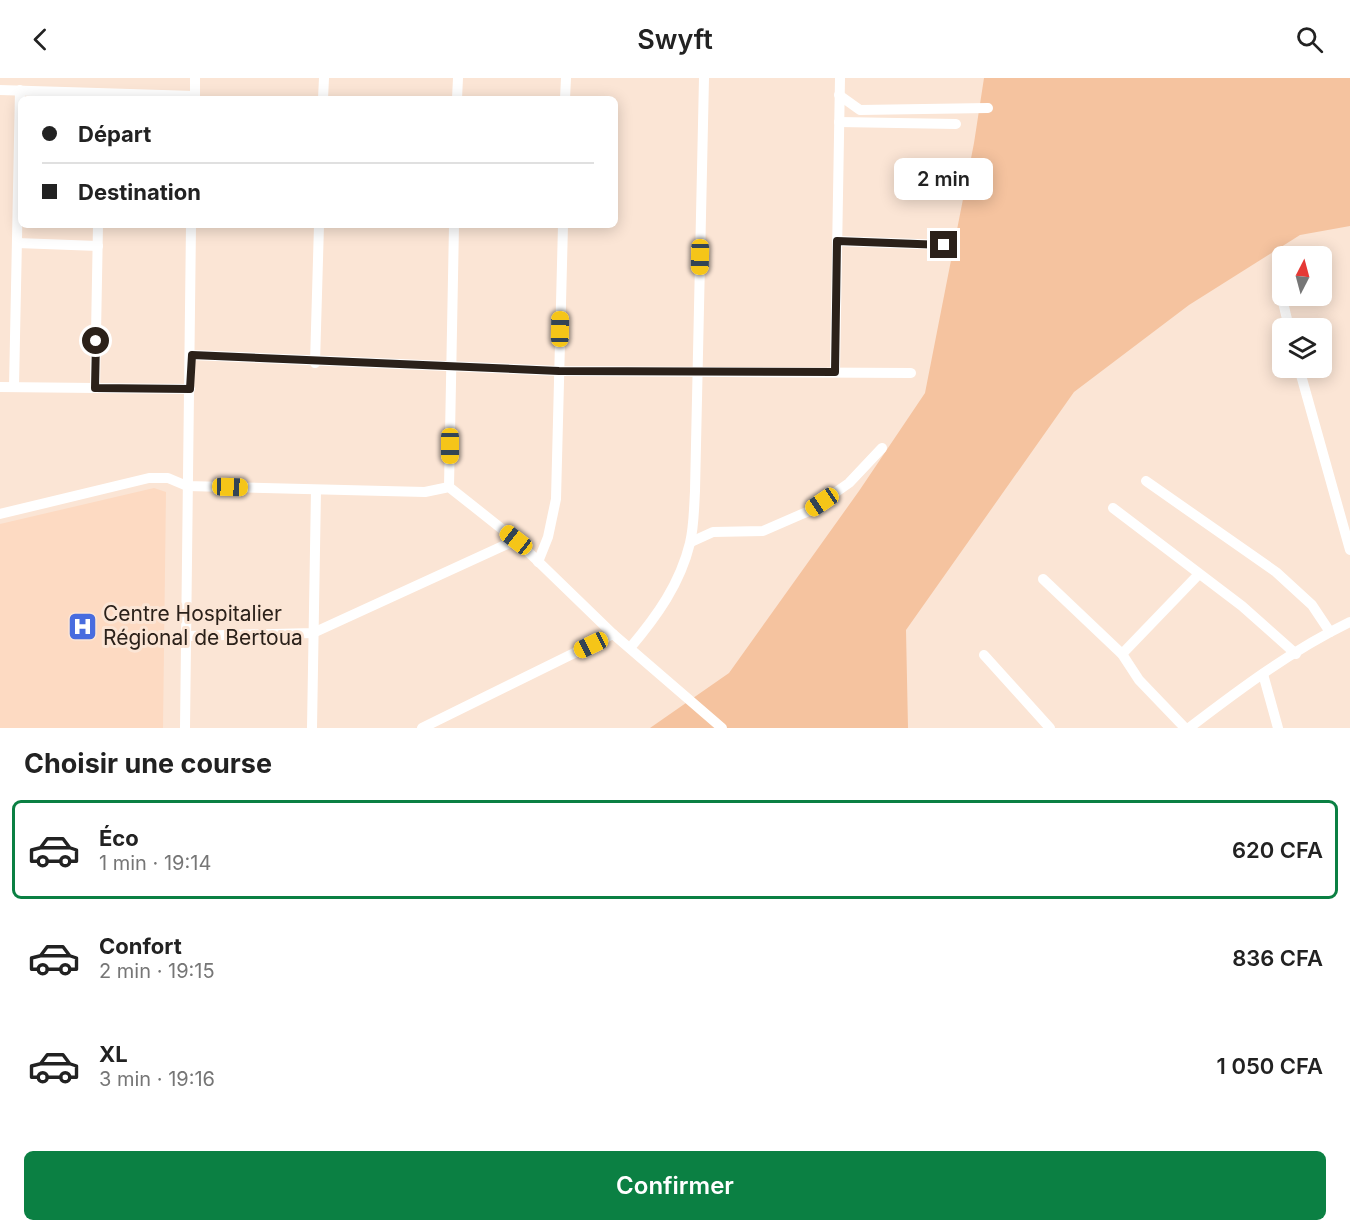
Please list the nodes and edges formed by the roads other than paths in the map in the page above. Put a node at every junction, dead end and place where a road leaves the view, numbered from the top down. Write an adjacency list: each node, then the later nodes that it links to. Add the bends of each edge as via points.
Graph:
1 (195, 78): 12 (street)
2 (324, 78): 13 (street)
3 (458, 78): 14 (street)
4 (566, 78): 15 (street)
5 (704, 78): 33 (street)
6 (840, 78): 9 (street)
7 (0, 90): 8 (street)
8 (20, 90): 10 (street); 11 (street)
9 (839, 95): 16 (street, via 860,110); 17 (street)
10 (20, 96)
11 (101, 96)
12 (195, 96)
13 (323, 96)
14 (457, 96)
15 (565, 96)
16 (988, 108)
17 (839, 122): 18 (street); 25 (street)
18 (956, 124)
19 (18, 192): 26 (street)
20 (98, 228): 28 (street)
21 (191, 228): 29 (street)
22 (319, 228): 30 (street)
23 (454, 228): 31 (street)
24 (562, 228): 32 (street)
25 (837, 241): 27 (street); 34 (street)
26 (17, 243): 28 (street); 38 (street)
27 (944, 245)
28 (98, 246): 39 (street)
29 (192, 355): 30 (street); 40 (street)
30 (315, 363): 31 (street)
31 (450, 365): 32 (street); 44 (street)
32 (559, 371): 33 (street); 51 (street, via 556,499)
33 (698, 372): 34 (street); 49 (street)
34 (835, 372): 35 (street)
35 (911, 373)
36 (1302, 378): 50 (street)
37 (0, 387): 38 (street)
38 (14, 387): 39 (street)
39 (95, 388): 40 (street)
40 (190, 389): 43 (street)
41 (882, 448): 49 (street, via 849,483 809,511 763,531 713,532)
42 (1146, 481): 55 (street, via 1276,572 1312,605)
43 (187, 486): 45 (street); 47 (street, via 168,478 148,478); 58 (street)
44 (449, 487): 45 (street, via 425,492); 48 (street)
45 (316, 490): 56 (street)
46 (1113, 508): 52 (street)
47 (0, 514)
48 (516, 540): 51 (street); 56 (street)
49 (691, 542): 59 (street, via 675,586 660,612)
50 (1350, 550)
51 (538, 562): 57 (street)
52 (1199, 574): 60 (street); 61 (street)
53 (1043, 579): 60 (street)
54 (1350, 622): 55 (street)
55 (1330, 632): 61 (street)
56 (313, 633): 58 (street); 65 (street)
57 (613, 634): 59 (street); 66 (street)
58 (187, 636): 64 (street)
59 (630, 648): 67 (street)
60 (1122, 654): 69 (street, via 1139,680)
61 (1296, 654): 63 (street)
62 (984, 655): 68 (street)
63 (1263, 674): 70 (street); 71 (street)
64 (185, 728)
65 (312, 728)
66 (422, 728)
67 (722, 728)
68 (1050, 728)
69 (1185, 728)
70 (1190, 728)
71 (1278, 728)

